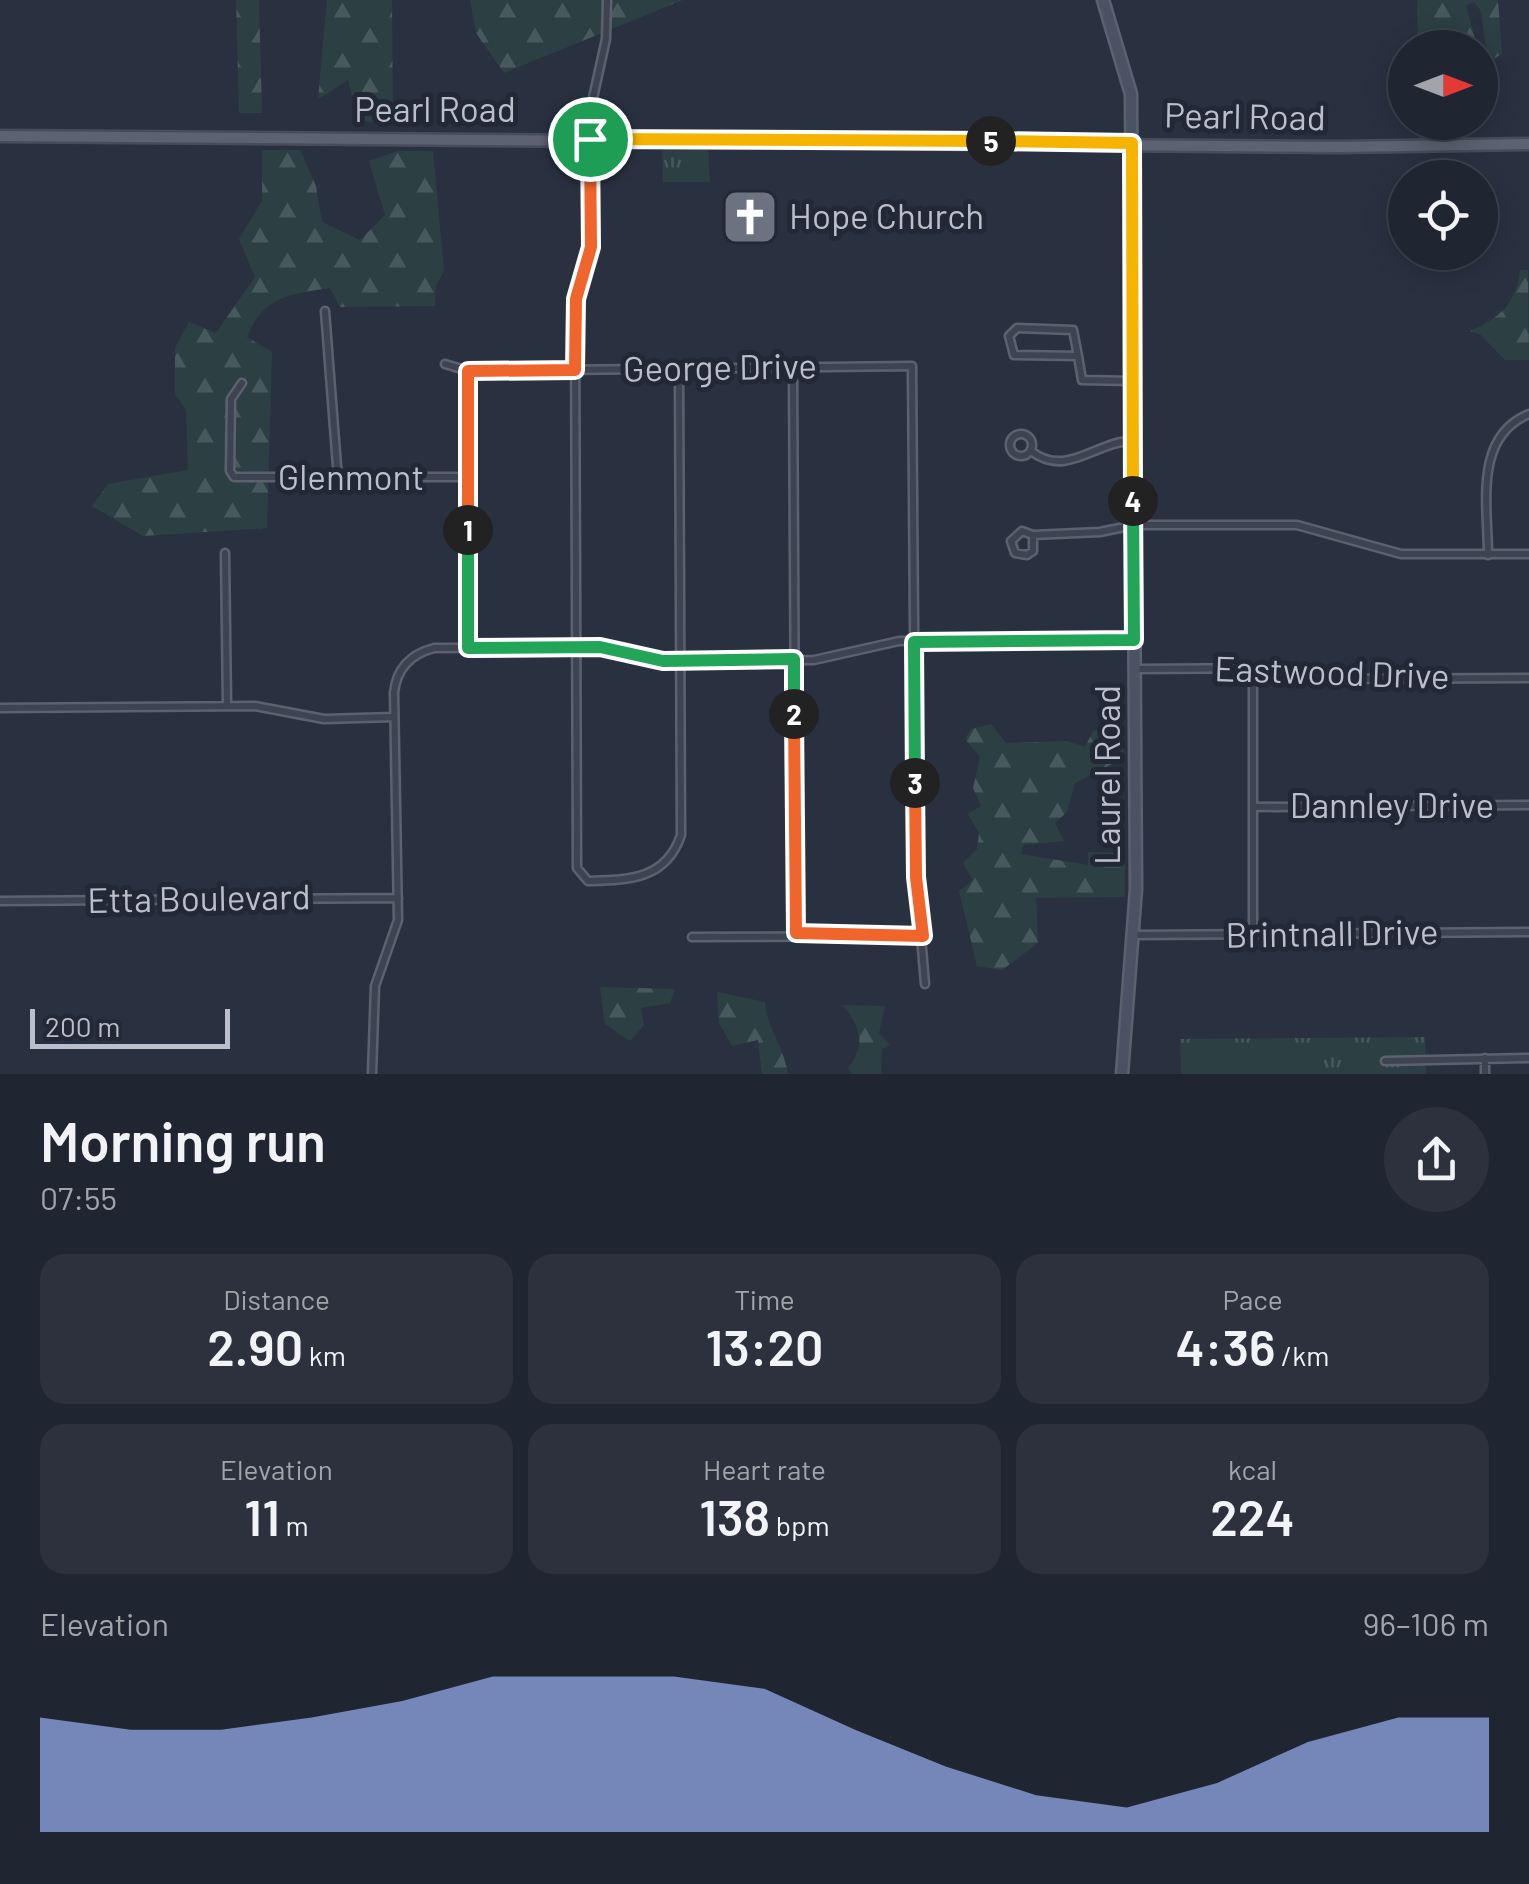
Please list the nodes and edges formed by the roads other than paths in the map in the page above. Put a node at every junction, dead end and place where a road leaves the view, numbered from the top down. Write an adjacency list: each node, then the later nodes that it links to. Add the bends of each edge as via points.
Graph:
1 (606, 0): 4 (street)
2 (1103, 0): 5 (street, Laurel Road, via 1130,84)
3 (0, 136): 4 (main road, Pearl Road)
4 (590, 139): 5 (main road, Pearl Road); 12 (street, via 591,247 576,299)
5 (1132, 143): 6 (main road, Pearl Road); 14 (street, Laurel Road)
6 (1529, 144)
7 (326, 311): 20 (street)
8 (1078, 356): 8 (street, via 1078,336 1069,328 1017,328 1009,336 1010,352 1018,356); 14 (street, via 1082,380)
9 (445, 364): 13 (street, George Drive)
10 (793, 367): 11 (street, George Drive); 27 (street, George Drive, via 912,366); 30 (street)
11 (679, 368): 12 (street, George Drive); 31 (street)
12 (575, 370): 13 (street, George Drive); 28 (street)
13 (468, 371): 19 (street)
14 (1133, 382): 17 (street, Laurel Road)
15 (242, 384): 20 (street, Glenmont, via 231,400 234,478)
16 (1529, 414): 25 (street, via 1502,432 1489,458)
17 (1133, 441): 18 (street, via 1106,444 1074,461); 21 (street, Laurel Road)
18 (1031, 451)
19 (468, 477): 20 (street, Glenmont); 29 (street)
20 (338, 479)
21 (1134, 524): 22 (street); 25 (street, via 1297,525 1401,554); 26 (street, Laurel Road)
22 (1033, 536)
23 (225, 553): 35 (street)
24 (1529, 554): 25 (street)
25 (1488, 555)
26 (1134, 640): 27 (street); 33 (street, Laurel Road)
27 (914, 642): 30 (street); 46 (street, via 916,877)
28 (576, 647): 29 (street); 31 (street); 31 (street, via 582,878 640,878 658,869 678,844)
29 (468, 648): 37 (street, via 434,648 410,660 395,682)
30 (794, 659): 31 (street); 43 (street)
31 (682, 661)
32 (1254, 668): 33 (street, Eastwood Drive); 34 (street, Eastwood Drive, via 1331,679); 39 (street)
33 (1134, 669): 47 (street, Laurel Road)
34 (1529, 678)
35 (227, 706): 36 (street); 37 (street, via 324,719)
36 (0, 708)
37 (394, 717): 40 (street)
38 (1529, 805): 39 (street, Dannley Drive)
39 (1254, 806): 44 (street)
40 (398, 898): 41 (street, Etta Boulevard); 52 (street, via 394,942 373,998)
41 (0, 902)
42 (1529, 932): 44 (street, Brintnall Drive)
43 (796, 933): 45 (street); 46 (street)
44 (1254, 934): 47 (street, Brintnall Drive)
45 (692, 936)
46 (923, 936): 48 (street)
47 (1134, 936): 53 (street, Laurel Road)
48 (925, 984)
49 (1485, 1058): 50 (street); 51 (street); 54 (street)
50 (1529, 1058)
51 (1385, 1061)
52 (372, 1074)
53 (1122, 1074)
54 (1485, 1074)

